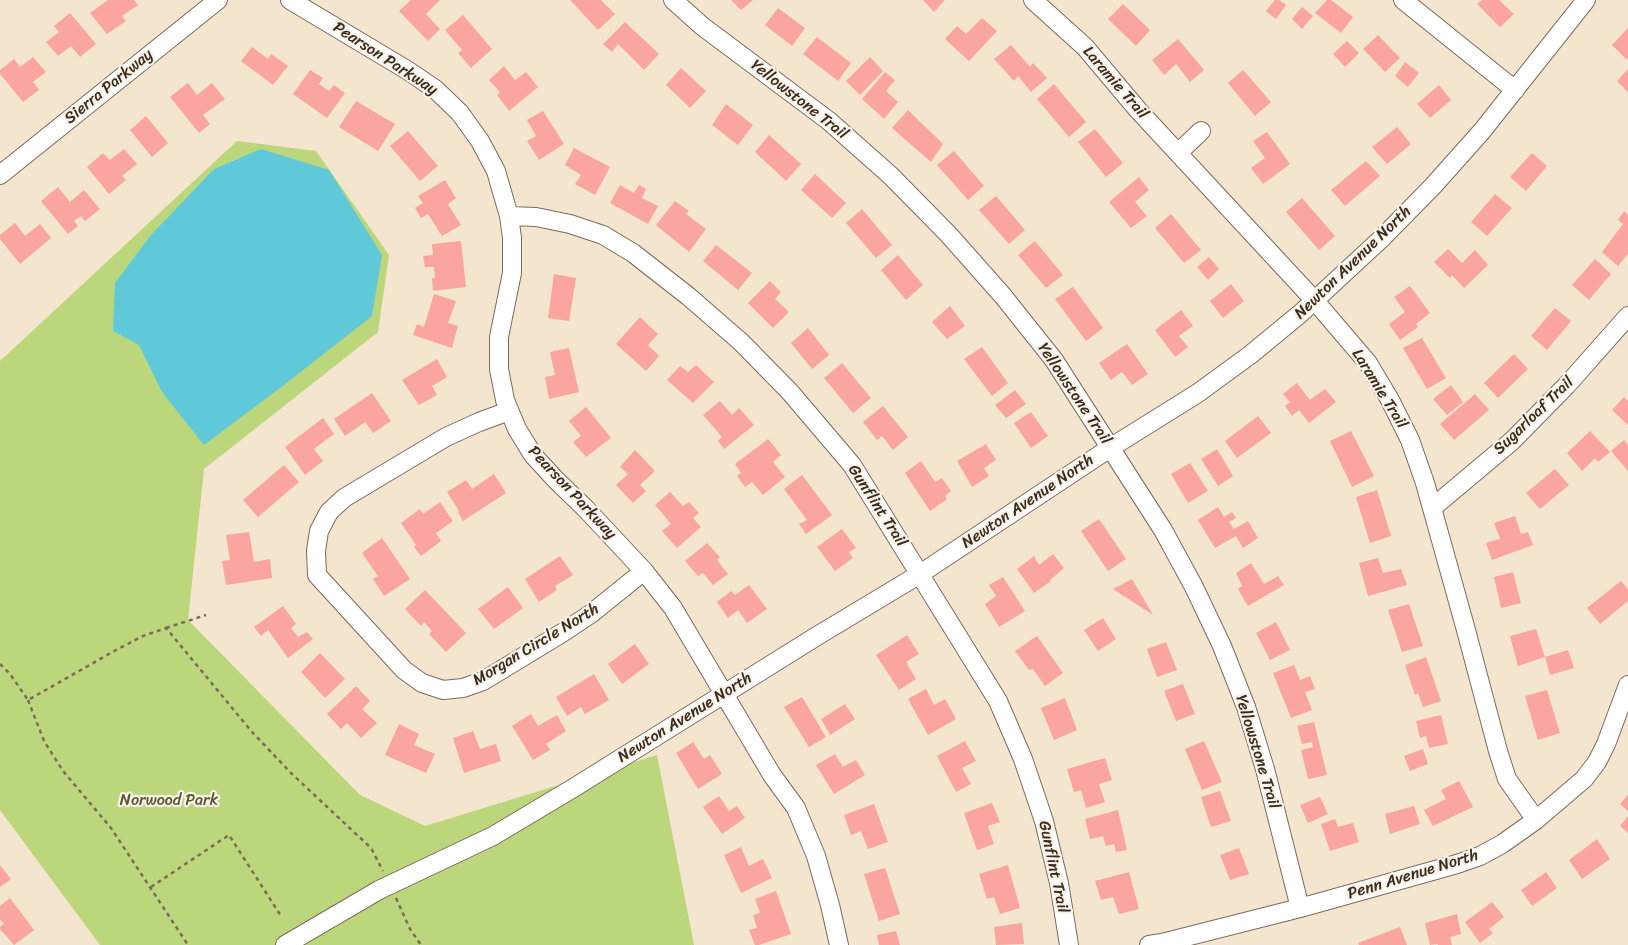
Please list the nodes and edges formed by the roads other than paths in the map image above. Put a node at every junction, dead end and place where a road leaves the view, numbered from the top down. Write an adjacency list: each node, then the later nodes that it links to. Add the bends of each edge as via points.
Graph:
1 (218, 0): 10 (street, Sierra Parkway)
2 (290, 0): 11 (street, Pearson Parkway, via 407,70 435,89 460,113 496,171)
3 (673, 0): 15 (street, Yellowstone Trail, via 702,26 829,121 891,176 949,235 1054,360)
4 (1033, 0): 9 (street, Laramie Trail, via 1085,48)
5 (1403, 0): 7 (street)
6 (1586, 0): 7 (street, Newton Avenue North)
7 (1514, 90): 12 (street, Newton Avenue North, via 1433,186)
8 (1202, 131): 9 (street)
9 (1178, 153): 12 (street, Laramie Trail)
10 (0, 175)
11 (509, 216): 14 (street, Pearson Parkway, via 512,273 500,337 500,369); 18 (street, Gunflint Trail, via 536,217 570,224 603,236 632,253 688,296 741,342 790,392 852,465)
12 (1314, 301): 15 (street, Newton Avenue North, via 1250,355 1198,393); 16 (street, Laramie Trail, via 1368,363 1390,400 1410,440)
13 (1628, 316): 16 (street, Sugarloaf Trail, via 1512,441)
14 (509, 411): 17 (street, Pearson Parkway, via 533,455); 17 (street, Morgan Circle North, via 446,437 344,498 329,512 319,531 317,575 404,670 422,683 443,690 483,681 562,634)
15 (1110, 448): 18 (street, Newton Avenue North); 22 (street, Yellowstone Trail, via 1163,530 1222,646 1246,707 1265,769)
16 (1432, 508): 21 (street, Laramie Trail, via 1507,779)
17 (644, 571): 20 (street, Pearson Parkway, via 673,608)
18 (920, 574): 20 (street, Newton Avenue North); 25 (street, Gunflint Trail, via 998,701 1023,759 1044,821)
19 (1628, 685): 21 (street, Penn Avenue North, via 1597,762 1584,779)
20 (725, 693): 23 (street, Newton Avenue North, via 493,836 384,887); 24 (street, Pearson Parkway, via 772,774 796,808 816,856)
21 (1536, 820): 22 (street, Penn Avenue North, via 1480,856)
22 (1300, 908): 26 (street, Penn Avenue North)
23 (286, 945)
24 (839, 945)
25 (1069, 945)
26 (1149, 945)

